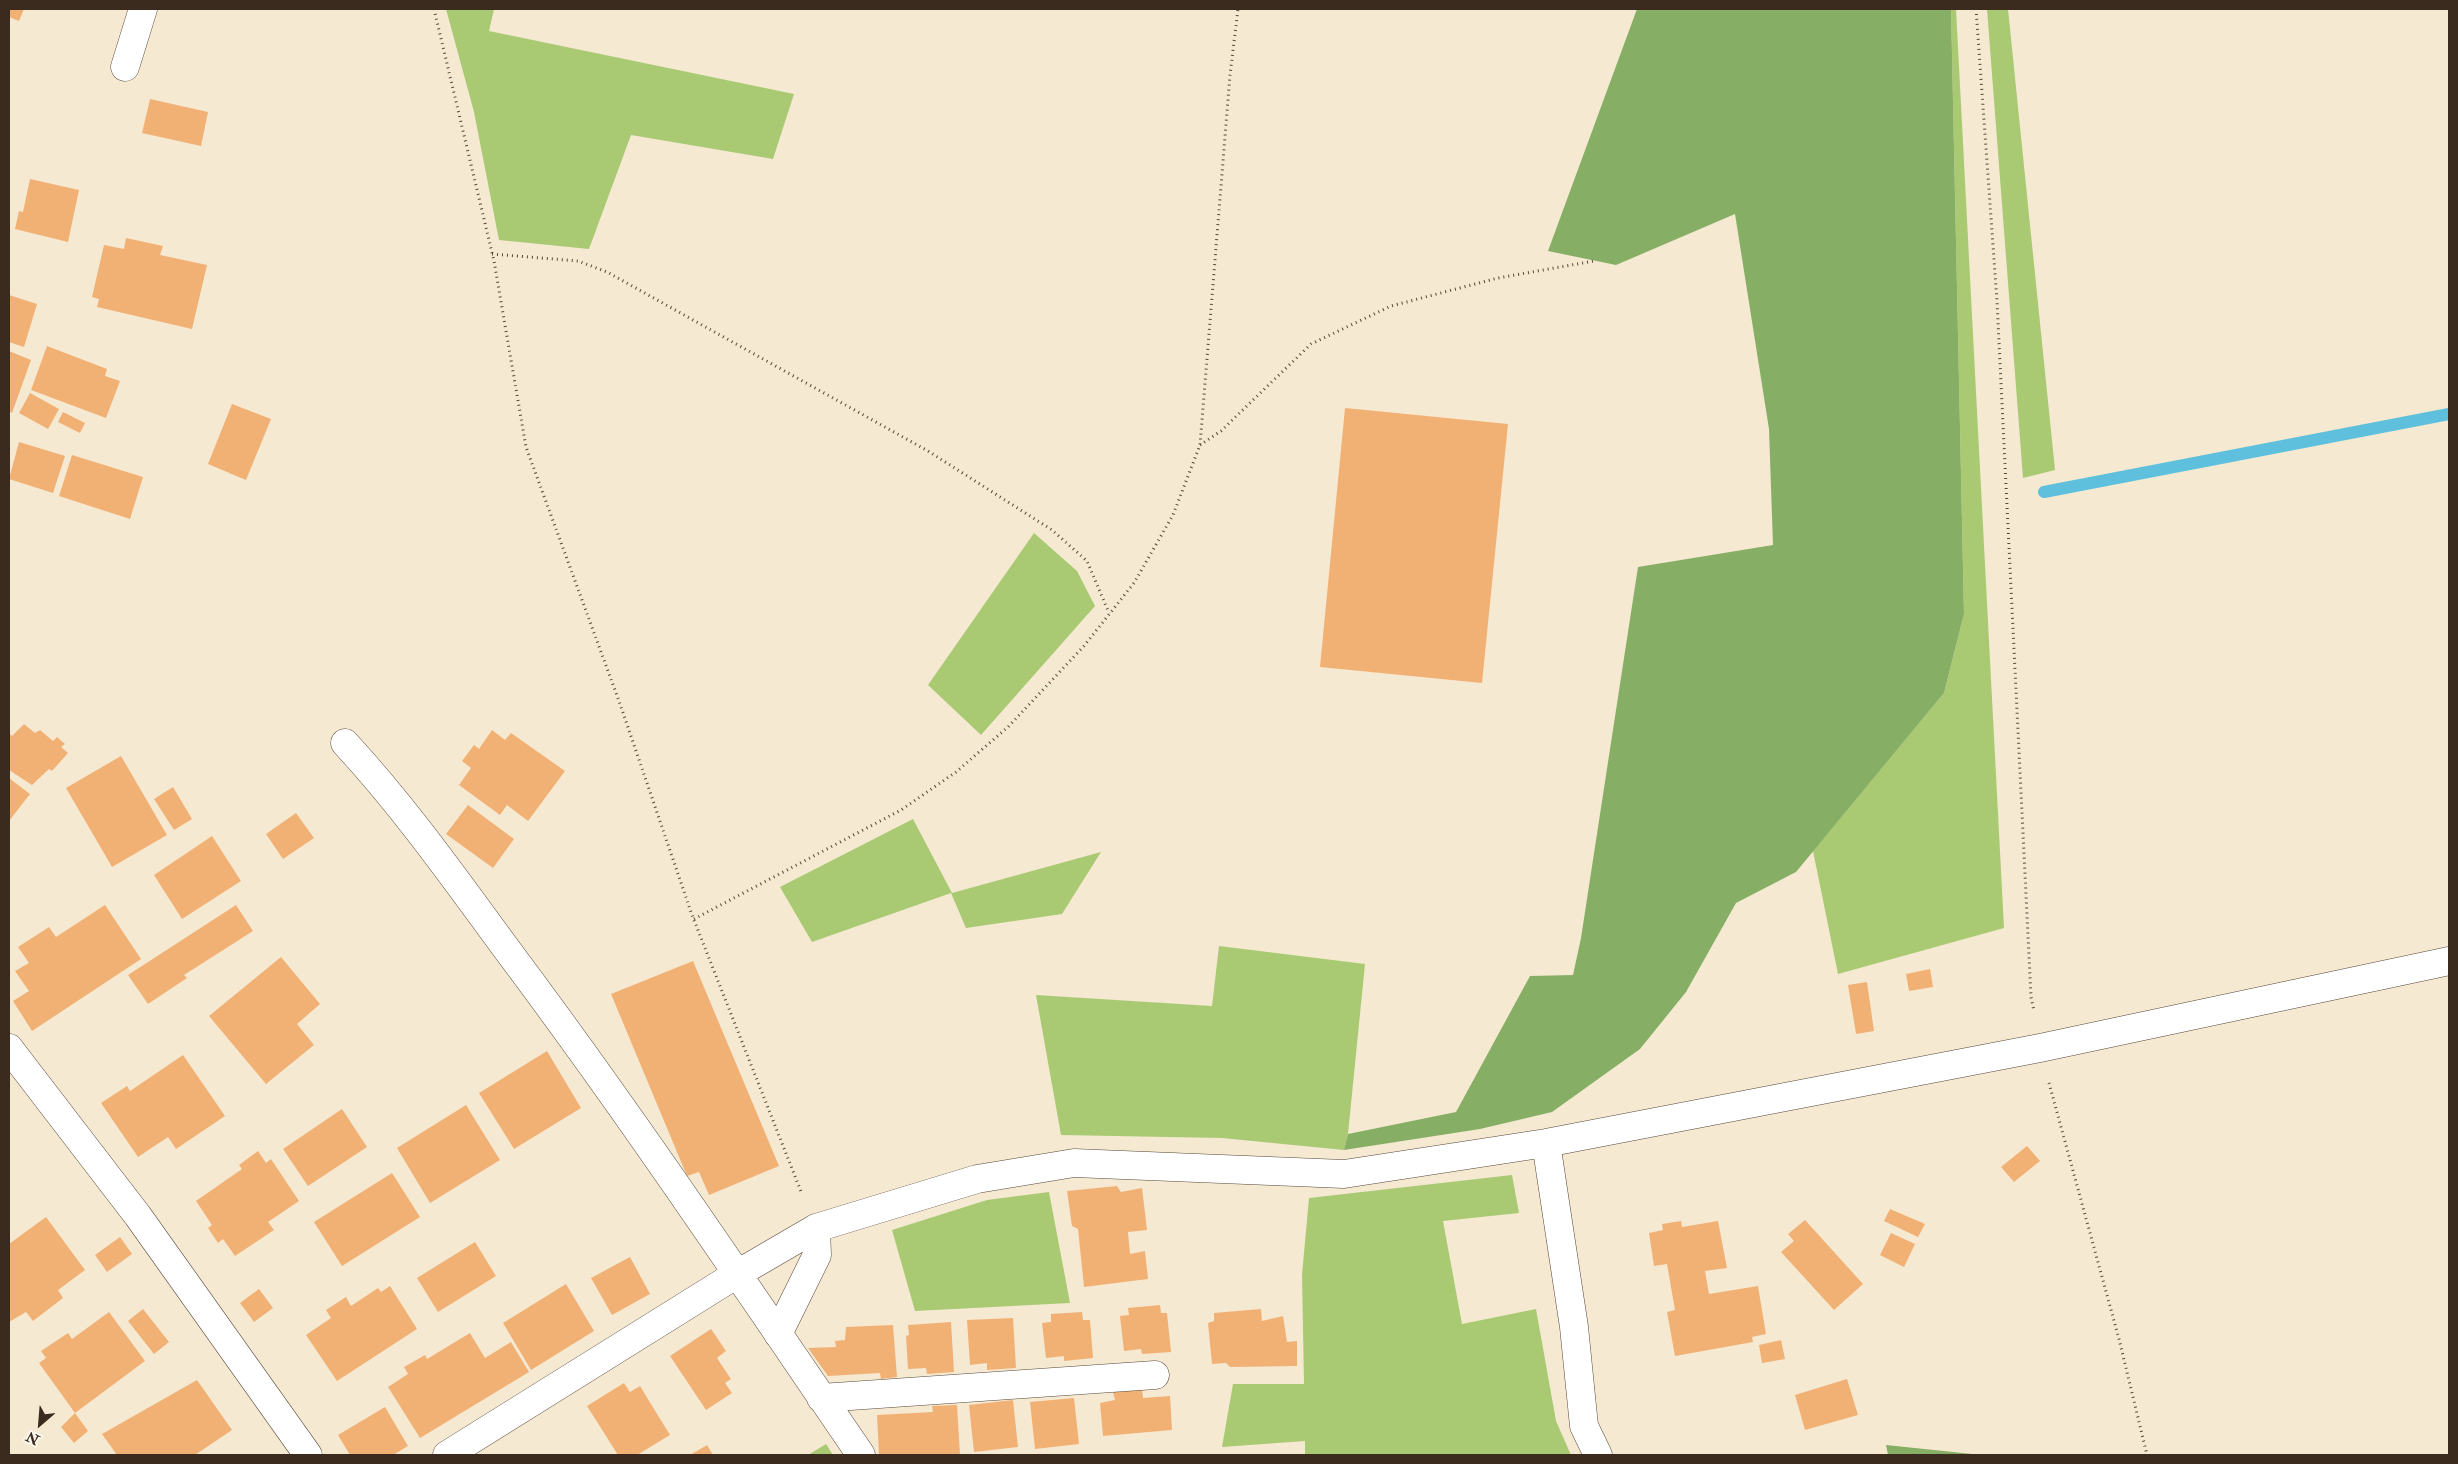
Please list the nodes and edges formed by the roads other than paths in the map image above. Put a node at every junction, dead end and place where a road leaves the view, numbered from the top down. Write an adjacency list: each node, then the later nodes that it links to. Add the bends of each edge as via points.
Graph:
1 (143, 9): 2 (street)
2 (125, 67)
3 (345, 743): 8 (street, via 416,827 568,1031)
4 (2449, 961): 6 (street, via 2040,1048)
5 (9, 1048): 12 (street, via 138,1216)
6 (1546, 1143): 7 (street, via 1344,1174 1074,1163 977,1179); 15 (street, via 1574,1327 1584,1426)
7 (816, 1228): 8 (street); 9 (street, via 818,1255)
8 (737, 1274): 9 (street); 13 (street)
9 (778, 1334): 11 (street)
10 (1155, 1375): 11 (street)
11 (821, 1398): 14 (street)
12 (308, 1455)
13 (447, 1455)
14 (861, 1455)
15 (1598, 1455)

